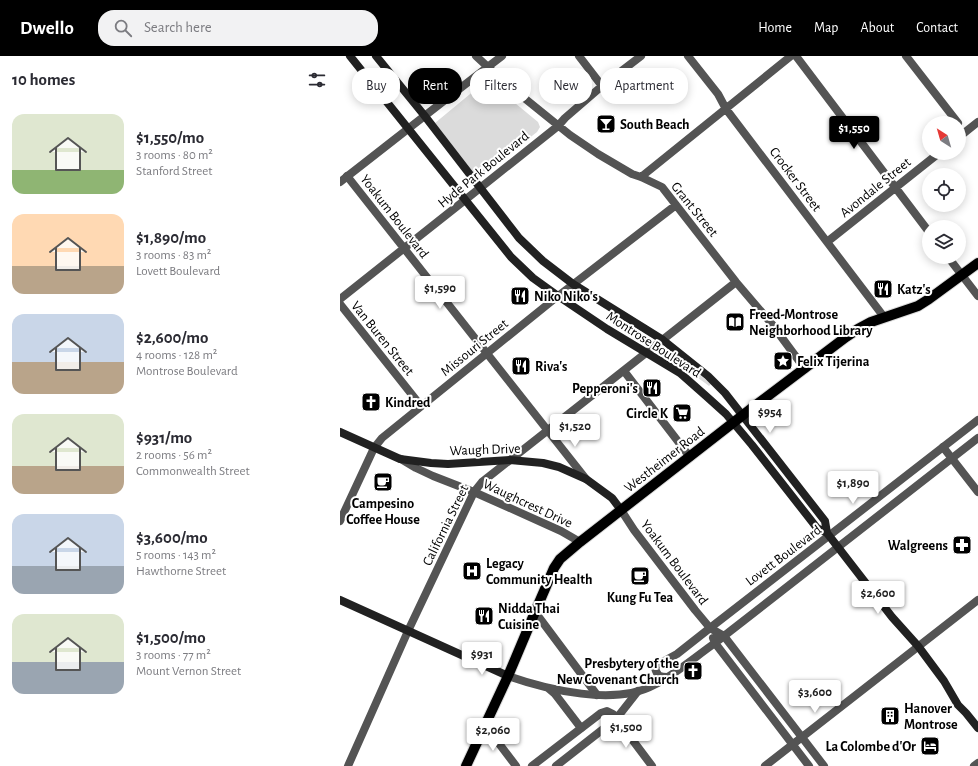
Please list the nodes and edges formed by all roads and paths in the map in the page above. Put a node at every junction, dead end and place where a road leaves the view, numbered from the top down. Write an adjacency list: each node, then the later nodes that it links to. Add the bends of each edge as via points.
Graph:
1 (350, 56): 20 (main road, Montrose Boulevard)
2 (376, 56): 16 (main road, Montrose Boulevard)
3 (476, 56): 11 (street, Grant Street)
4 (502, 56): 11 (street)
5 (579, 56): 13 (street)
6 (641, 56): 12 (street, Hyde Park Boulevard)
7 (688, 56): 15 (street, Crocker Street, via 718,94)
8 (791, 56): 15 (street)
9 (796, 56): 27 (street)
10 (906, 56): 17 (street)
11 (487, 67): 16 (street); 19 (street, Grant Street)
12 (625, 68)
13 (600, 83)
14 (600, 88): 19 (street, Hyde Park Boulevard)
15 (726, 109): 24 (street); 31 (street, Crocker Street)
16 (424, 116): 20 (street); 26 (main road, Montrose Boulevard)
17 (953, 116)
18 (978, 122): 21 (street)
19 (558, 126): 24 (street, Grant Street, via 598,154); 26 (street, Hyde Park Boulevard)
20 (408, 128): 23 (street); 28 (main road, Montrose Boulevard)
21 (966, 132)
22 (930, 160): 27 (street, Avondale Street)
23 (347, 176): 25 (street); 32 (street, Yoakum Boulevard)
24 (641, 177): 29 (street, Grant Street, via 662,187)
25 (340, 182)
26 (480, 188): 28 (street, Hyde Park Boulevard); 37 (main road, Montrose Boulevard, via 519,238)
27 (895, 188): 30 (street); 31 (street, Avondale Street)
28 (465, 200): 32 (street, Hyde Park Boulevard); 38 (main road, Montrose Boulevard, via 511,257 533,278)
29 (676, 205): 36 (street, Grant Street); 37 (street, Missouri Street)
30 (922, 223)
31 (827, 242): 42 (street, Crocker Street)
32 (404, 249): 40 (street, Hyde Park Boulevard); 45 (street, Yoakum Boulevard)
33 (978, 263): 35 (main road, Westheimer Road)
34 (953, 264): 35 (street)
35 (962, 276): 39 (street); 42 (main road, Westheimer Road, via 929,300)
36 (736, 282): 43 (street, California Street); 46 (street, Grant Street)
37 (573, 284): 38 (street, Missouri Street); 43 (main road, Montrose Boulevard)
38 (558, 296): 44 (main road, Montrose Boulevard); 45 (street, Missouri Street)
39 (978, 296)
40 (340, 299)
41 (340, 304): 48 (street, Van Buren Street)
42 (884, 317): 46 (main road, Westheimer Road, via 858,329)
43 (663, 340): 44 (street, California Street); 49 (main road, Montrose Boulevard, via 708,376)
44 (647, 352): 47 (street, California Street); 51 (main road, Montrose Boulevard, via 680,373)
45 (487, 353): 48 (street, Missouri Street); 52 (street, Yoakum Boulevard)
46 (805, 369): 49 (main road, Westheimer Road)
47 (624, 371): 52 (street, California Street); 57 (street)
48 (421, 406): 56 (street, Missouri Street, via 382,438)
49 (743, 415): 51 (main road, Westheimer Road); 66 (main road, Montrose Boulevard, via 825,521)
50 (978, 420): 55 (street, Lovett Boulevard)
51 (733, 423): 57 (main road, Westheimer Road); 66 (main road, Montrose Boulevard, via 817,528)
52 (548, 431): 60 (street, California Street); 61 (street, Yoakum Boulevard)
53 (340, 432): 56 (main road, Waugh Drive)
54 (978, 438): 58 (street, Lovett Boulevard)
55 (943, 447): 58 (street); 66 (street, Lovett Boulevard)
56 (374, 448): 59 (main road, Waugh Drive); 65 (street, Missouri Street)
57 (690, 457): 64 (main road, Westheimer Road)
58 (952, 458): 63 (street); 68 (street, Lovett Boulevard)
59 (400, 459): 60 (main road, Waugh Drive, via 431,464); 62 (street, Waughcrest Drive, via 433,476)
60 (510, 460): 61 (main road, Waugh Drive, via 559,467); 62 (street, California Street, via 482,482)
61 (586, 479): 64 (main road, Waugh Drive, via 612,498)
62 (474, 492): 67 (street, Waughcrest Drive); 73 (street, California Street)
63 (978, 492)
64 (621, 510): 67 (main road, Westheimer Road); 72 (street, Yoakum Boulevard)
65 (340, 521)
66 (828, 535): 68 (main road, Montrose Boulevard); 72 (street, Lovett Boulevard)
67 (580, 542): 71 (main road, Westheimer Road, via 560,559 554,568)
68 (838, 547): 74 (street, Lovett Boulevard); 76 (main road, Montrose Boulevard)
69 (340, 600): 73 (main road)
70 (978, 600): 76 (street)
71 (535, 612): 77 (main road, Westheimer Road); 81 (street)
72 (710, 628): 74 (street, Yoakum Boulevard); 75 (street, Yoakum Boulevard); 78 (street, Lovett Boulevard, via 677,654 657,665 657,674)
73 (408, 631): 77 (main road); 89 (street, California Street)
74 (724, 636): 75 (street, Lovett Boulevard); 86 (street, Yoakum Boulevard)
75 (715, 643): 78 (street, Lovett Boulevard); 87 (street, Yoakum Boulevard)
76 (918, 646): 85 (main road, Montrose Boulevard, via 958,705); 86 (street)
77 (508, 676): 79 (street, Lovett Boulevard); 83 (main road, Westheimer Road)
78 (667, 677): 80 (street, Lovett Boulevard, via 654,686)
79 (547, 687): 81 (street, Lovett Boulevard); 84 (street)
80 (638, 691): 81 (street, Lovett Boulevard); 82 (street)
81 (597, 695)
82 (616, 719): 84 (street, via 608,711 601,713); 93 (street); 94 (street)
83 (485, 725): 90 (main road, Westheimer Road); 91 (street)
84 (581, 728): 92 (street)
85 (978, 728)
86 (802, 738): 87 (street); 97 (street, Yoakum Boulevard)
87 (792, 745): 95 (street); 96 (street, Yoakum Boulevard)
88 (978, 763): 98 (street)
89 (348, 766)
90 (466, 766)
91 (516, 766)
92 (532, 766)
93 (556, 766)
94 (652, 766)
95 (765, 766)
96 (808, 766)
97 (824, 766)
98 (974, 766)

